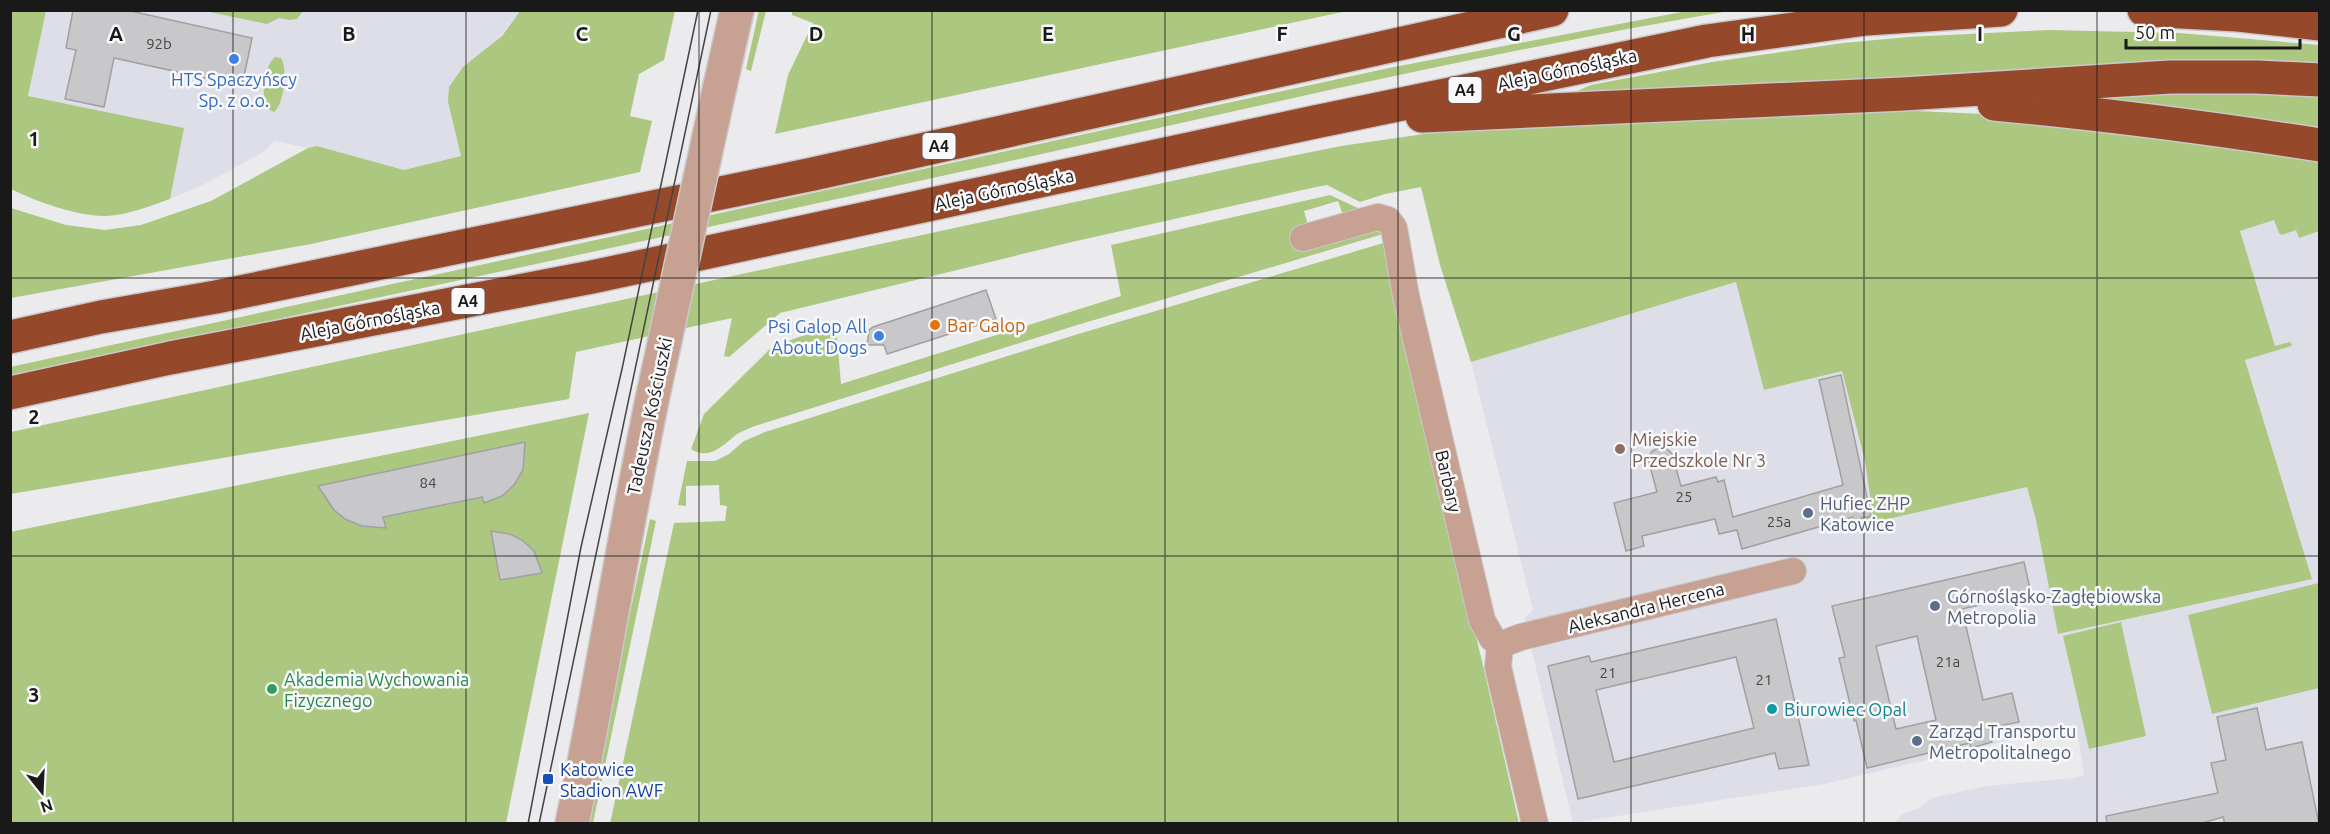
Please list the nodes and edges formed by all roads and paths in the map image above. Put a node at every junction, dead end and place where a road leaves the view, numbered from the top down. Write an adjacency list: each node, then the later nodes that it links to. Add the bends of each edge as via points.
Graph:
1 (736, 10): 15 (street, Tadeusza Kościuszki, bridge, via 628,518)
2 (1552, 10): 11 (highway, A4, via 801,176)
3 (2001, 10): 8 (highway, Aleja Górnośląska / A4, via 1866,19 1707,41)
4 (2144, 10): 5 (highway)
5 (2319, 24)
6 (2319, 80): 7 (highway, via 2170,78)
7 (1903, 94): 8 (highway); 9 (highway, via 2112,115)
8 (1315, 122): 12 (highway, Aleja Górnośląska / A4, via 592,277 170,358)
9 (2319, 145)
10 (1303, 238): 14 (street, Barbary, via 1378,217 1388,220 1394,228 1406,296 1482,620)
11 (10, 337)
12 (10, 393)
13 (1793, 571): 14 (street, Aleksandra Hercena)
14 (1500, 645): 16 (street, via 1498,667)
15 (572, 824)
16 (1535, 824)

